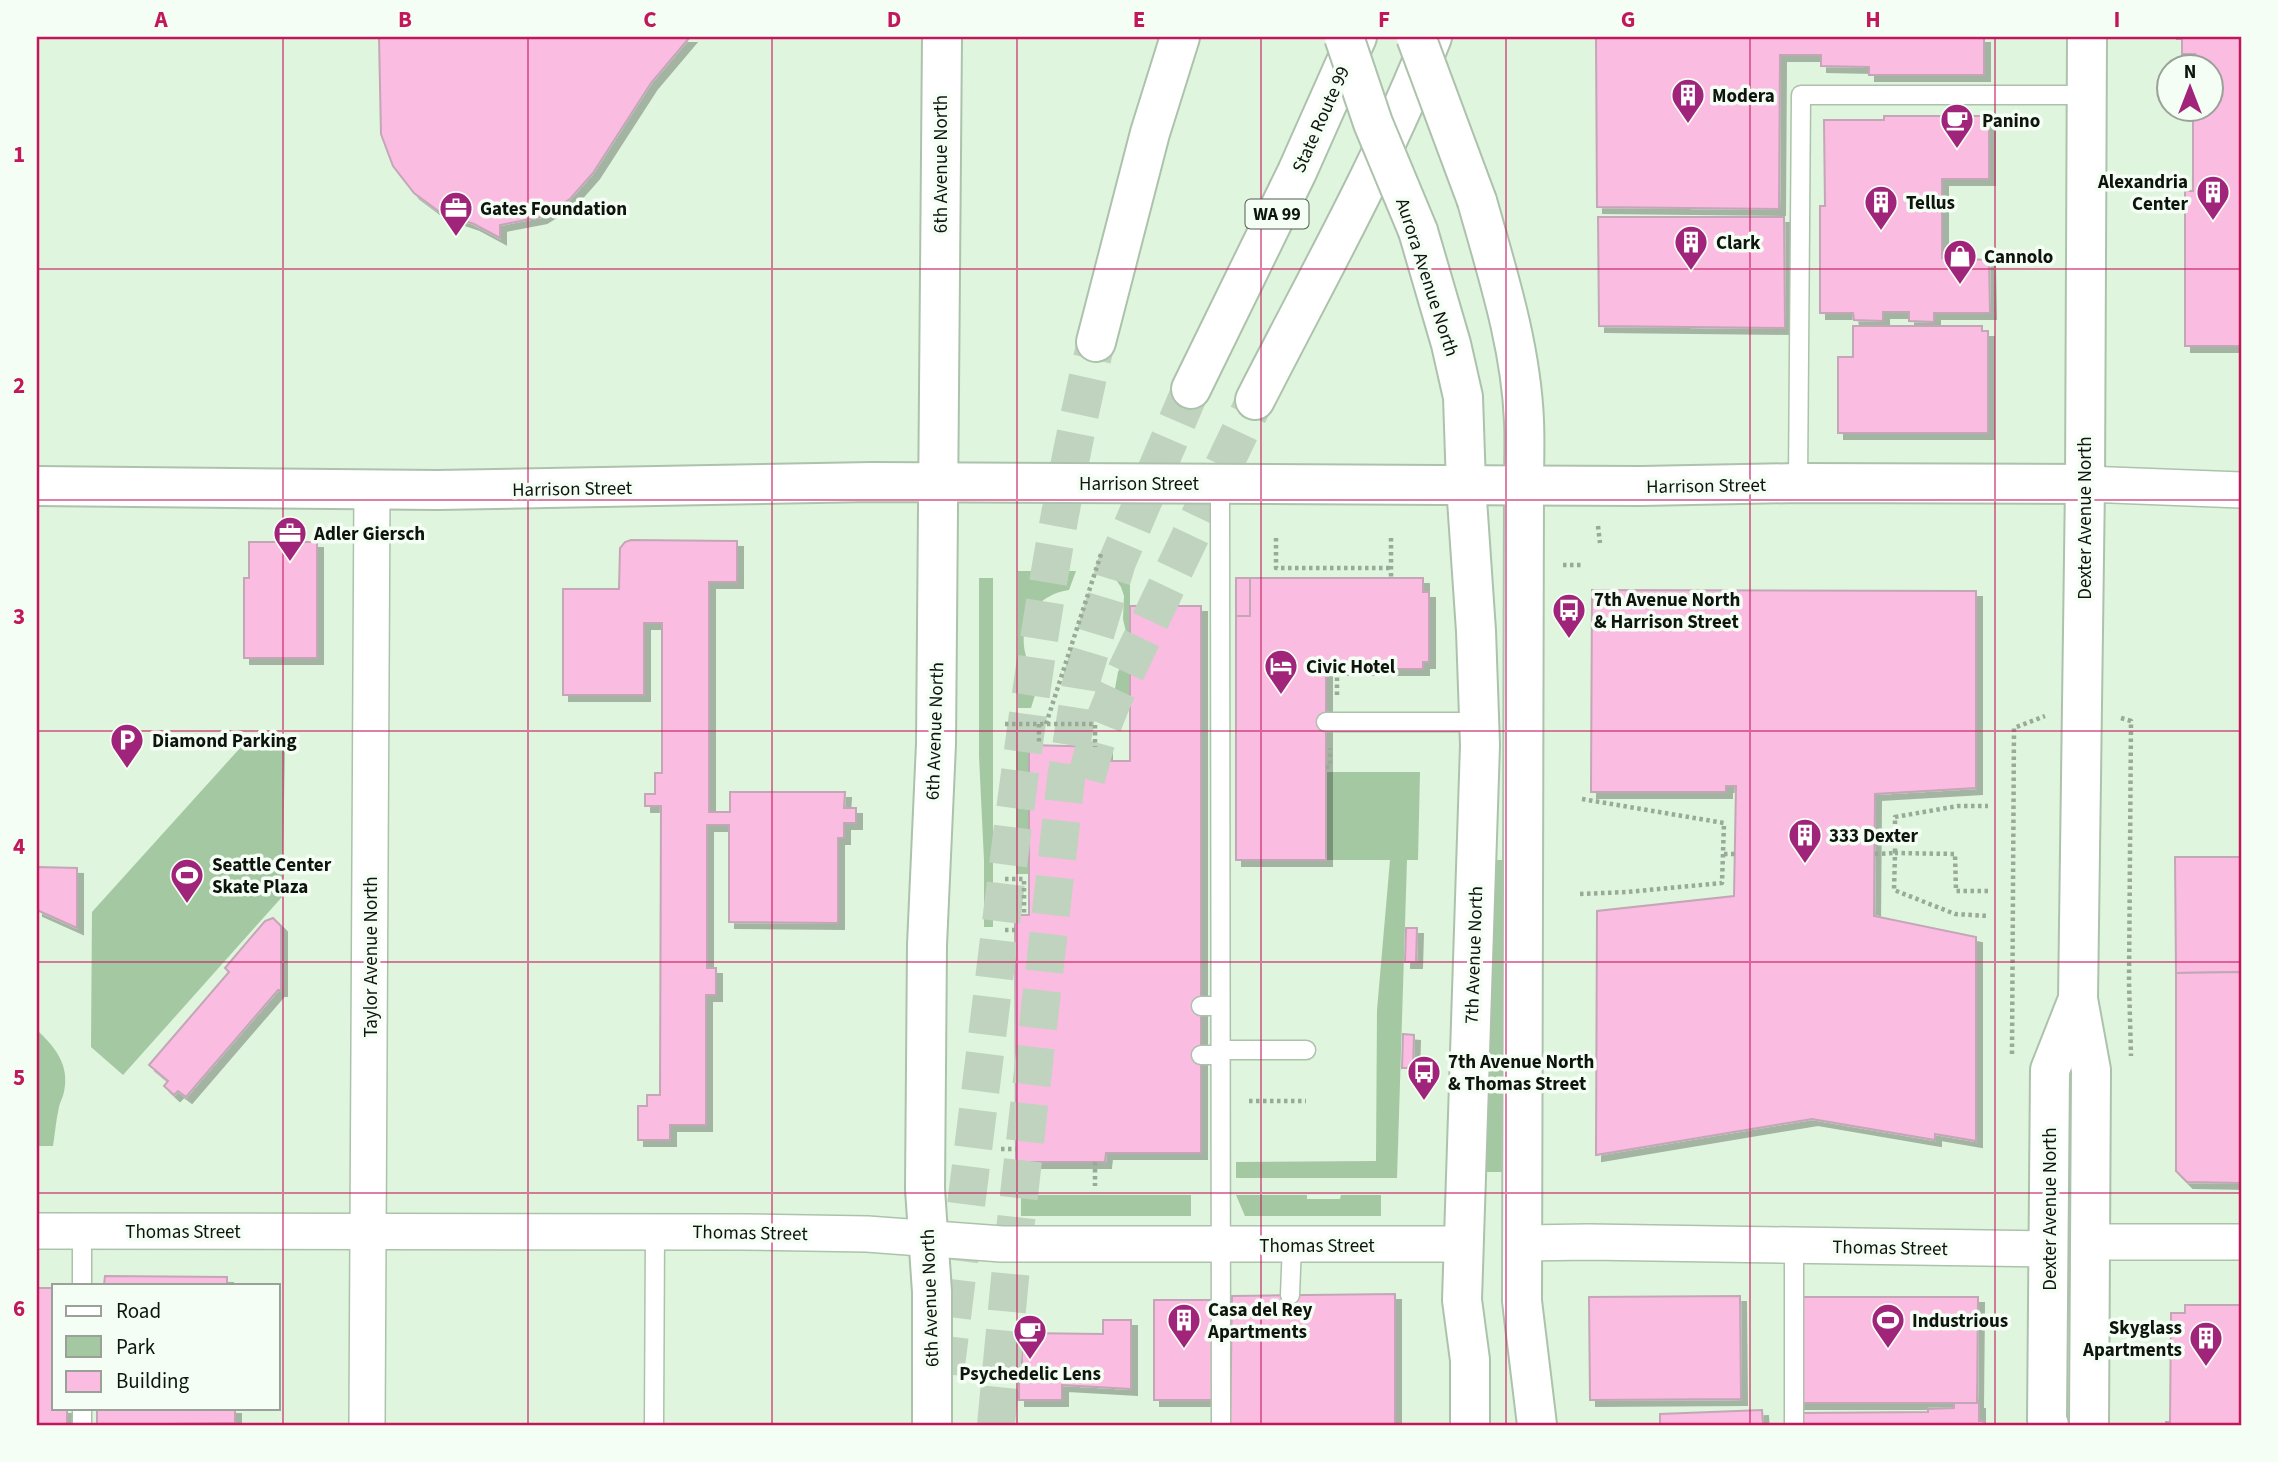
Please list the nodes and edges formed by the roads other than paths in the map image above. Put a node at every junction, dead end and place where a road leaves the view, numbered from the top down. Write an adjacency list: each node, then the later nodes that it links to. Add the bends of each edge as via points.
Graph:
1 (942, 37): 14 (main road, 6th Avenue North)
2 (1157, 37): 10 (main road)
3 (1180, 37): 10 (main road)
4 (1344, 37): 18 (main road, Aurora Avenue North, bridge, via 1418,231 1451,344 1463,397)
5 (1357, 37): 12 (main road, State Route 99 / WA 99)
6 (1416, 37): 19 (main road, bridge, via 1477,201 1505,305 1524,420)
7 (1432, 37): 13 (main road, via 1377,160)
8 (2087, 37): 9 (main road, Dexter Avenue North)
9 (2087, 95): 15 (lane, via 1801,95); 17 (main road, Dexter Avenue North)
10 (1150, 134): 11 (main road)
11 (1096, 342)
12 (1191, 389)
13 (1255, 400)
14 (937, 482): 16 (main road, Harrison Street); 21 (main road, Harrison Street); 35 (main road, 6th Avenue North, via 936,744 927,972)
15 (1798, 483): 17 (main road, Harrison Street); 19 (main road, Harrison Street)
16 (1220, 484): 18 (main road, Harrison Street); 27 (lane, via 1228,722)
17 (2085, 484): 22 (street, Harrison Street); 25 (main road, Dexter Avenue North)
18 (1466, 485): 19 (main road, Harrison Street); 24 (main road, 7th Avenue North)
19 (1524, 485): 38 (main road)
20 (37, 486): 21 (main road, Harrison Street)
21 (372, 489): 33 (street, Taylor Avenue North)
22 (2241, 490)
23 (1326, 722): 24 (lane)
24 (1480, 722): 41 (main road, 7th Avenue North)
25 (2078, 999): 36 (main road, Dexter Avenue North, via 2091,1070); 43 (main road, Dexter Avenue North, via 2050,1070)
26 (1201, 1006): 27 (lane)
27 (1220, 1006): 29 (lane)
28 (1306, 1049): 29 (lane)
29 (1220, 1052): 30 (lane); 39 (lane)
30 (1201, 1055)
31 (37, 1231): 32 (street, Thomas Street)
32 (82, 1231): 33 (street, Thomas Street); 44 (lane)
33 (369, 1231): 34 (street, Thomas Street); 46 (street, Taylor Avenue North)
34 (655, 1231): 35 (street, Thomas Street); 47 (lane)
35 (928, 1238): 39 (street, Thomas Street, via 1002,1244); 48 (main road, 6th Avenue North)
36 (2090, 1242): 37 (street); 54 (main road, Dexter Avenue North)
37 (2241, 1242)
38 (1522, 1243): 42 (street, Thomas Street); 51 (main road, via 1522,1301)
39 (1220, 1244): 40 (street, Thomas Street); 49 (lane)
40 (1292, 1244): 41 (street, Thomas Street); 45 (lane)
41 (1464, 1244): 50 (main road, 7th Avenue North, via 1462,1300)
42 (1794, 1246): 43 (street, Thomas Street); 52 (lane)
43 (2049, 1249): 53 (main road, Dexter Avenue North)
44 (82, 1284)
45 (1290, 1295)
46 (367, 1425)
47 (654, 1425)
48 (932, 1425)
49 (1221, 1425)
50 (1470, 1425)
51 (1537, 1425)
52 (1794, 1425)
53 (2049, 1425)
54 (2089, 1425)

